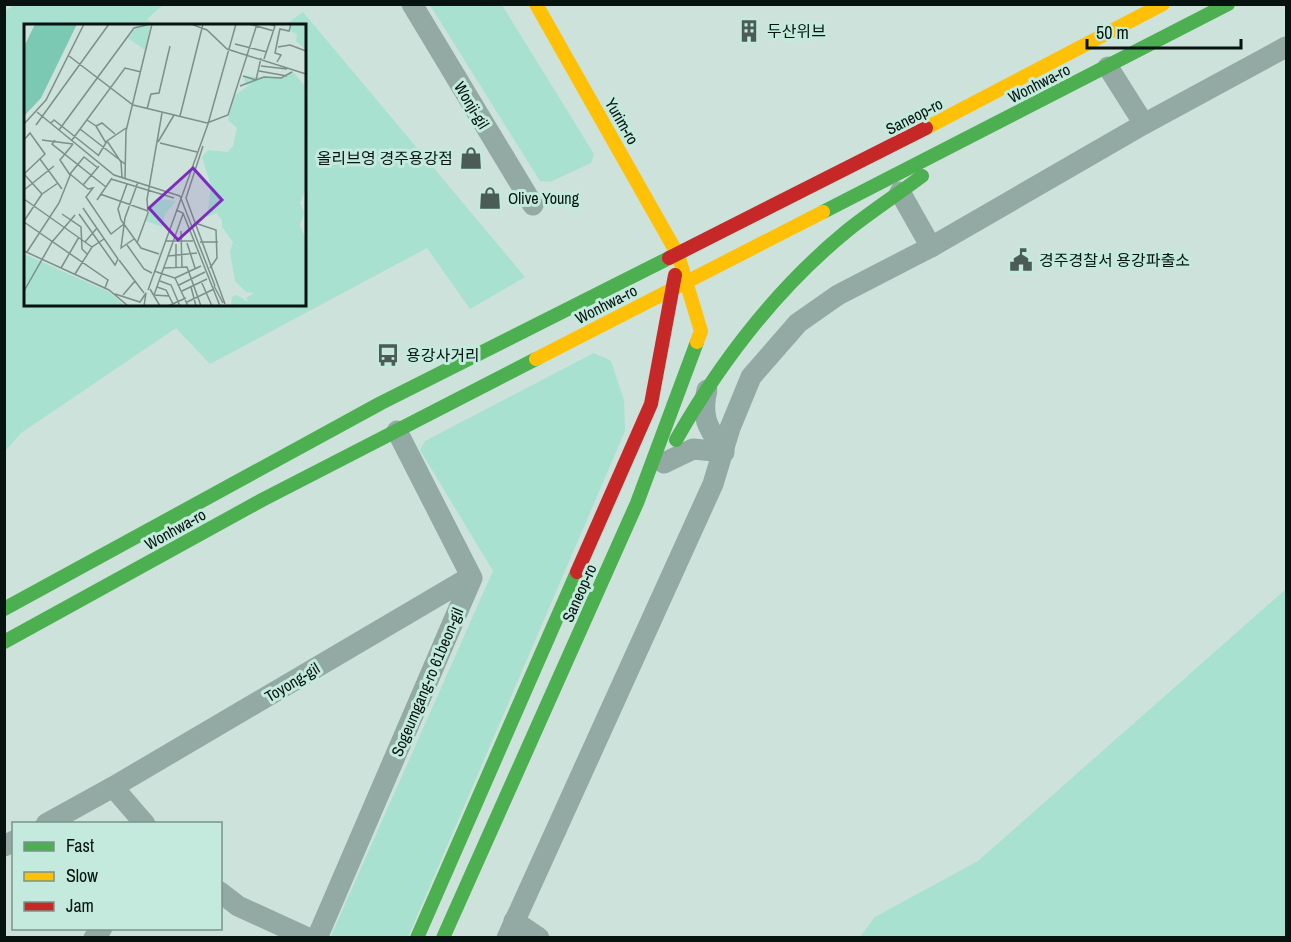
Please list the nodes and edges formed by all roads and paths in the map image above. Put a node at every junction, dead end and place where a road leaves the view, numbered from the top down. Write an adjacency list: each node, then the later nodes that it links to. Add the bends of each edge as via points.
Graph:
1 (412, 4): 10 (street, Wonji-gil)
2 (536, 4): 12 (street, Yurim-ro)
3 (1163, 4): 12 (street, Saneop-ro)
4 (1228, 4): 6 (street, Wonhwa-ro)
5 (1287, 47): 8 (street)
6 (1108, 67): 7 (street, Wonhwa-ro); 8 (street)
7 (1031, 106): 9 (street); 13 (street, Wonhwa-ro)
8 (1144, 124): 11 (street)
9 (900, 192): 11 (street); 15 (street, via 848,230 796,278 746,333)
10 (533, 205)
11 (931, 247): 17 (street, via 838,295 798,323 751,377)
12 (678, 255): 13 (street, Saneop-ro); 14 (street, Saneop-ro); 21 (street, Wonhwa-ro, via 381,403)
13 (686, 282): 14 (street, Wonhwa-ro); 19 (street, Saneop-ro, via 701,332)
14 (672, 289): 16 (street, Wonhwa-ro); 30 (street, Saneop-ro, via 651,404)
15 (708, 385): 17 (street, via 703,406 707,426); 18 (street)
16 (397, 431): 20 (street); 22 (street, Wonhwa-ro, via 262,500)
17 (724, 452): 18 (street, via 693,449); 27 (street, via 713,484)
18 (664, 463): 19 (street)
19 (637, 503): 31 (street, Saneop-ro)
20 (470, 577): 23 (street, Toyong-gil); 29 (street, Sogeumgang-ro 61beon-gil)
21 (4, 609)
22 (4, 642)
23 (113, 787): 24 (street, Toyong-gil); 25 (street)
24 (50, 822)
25 (143, 822)
26 (222, 894): 28 (street, via 238,906)
27 (510, 929): 32 (street)
28 (308, 938)
29 (317, 938)
30 (417, 938)
31 (442, 938)
32 (539, 938)

